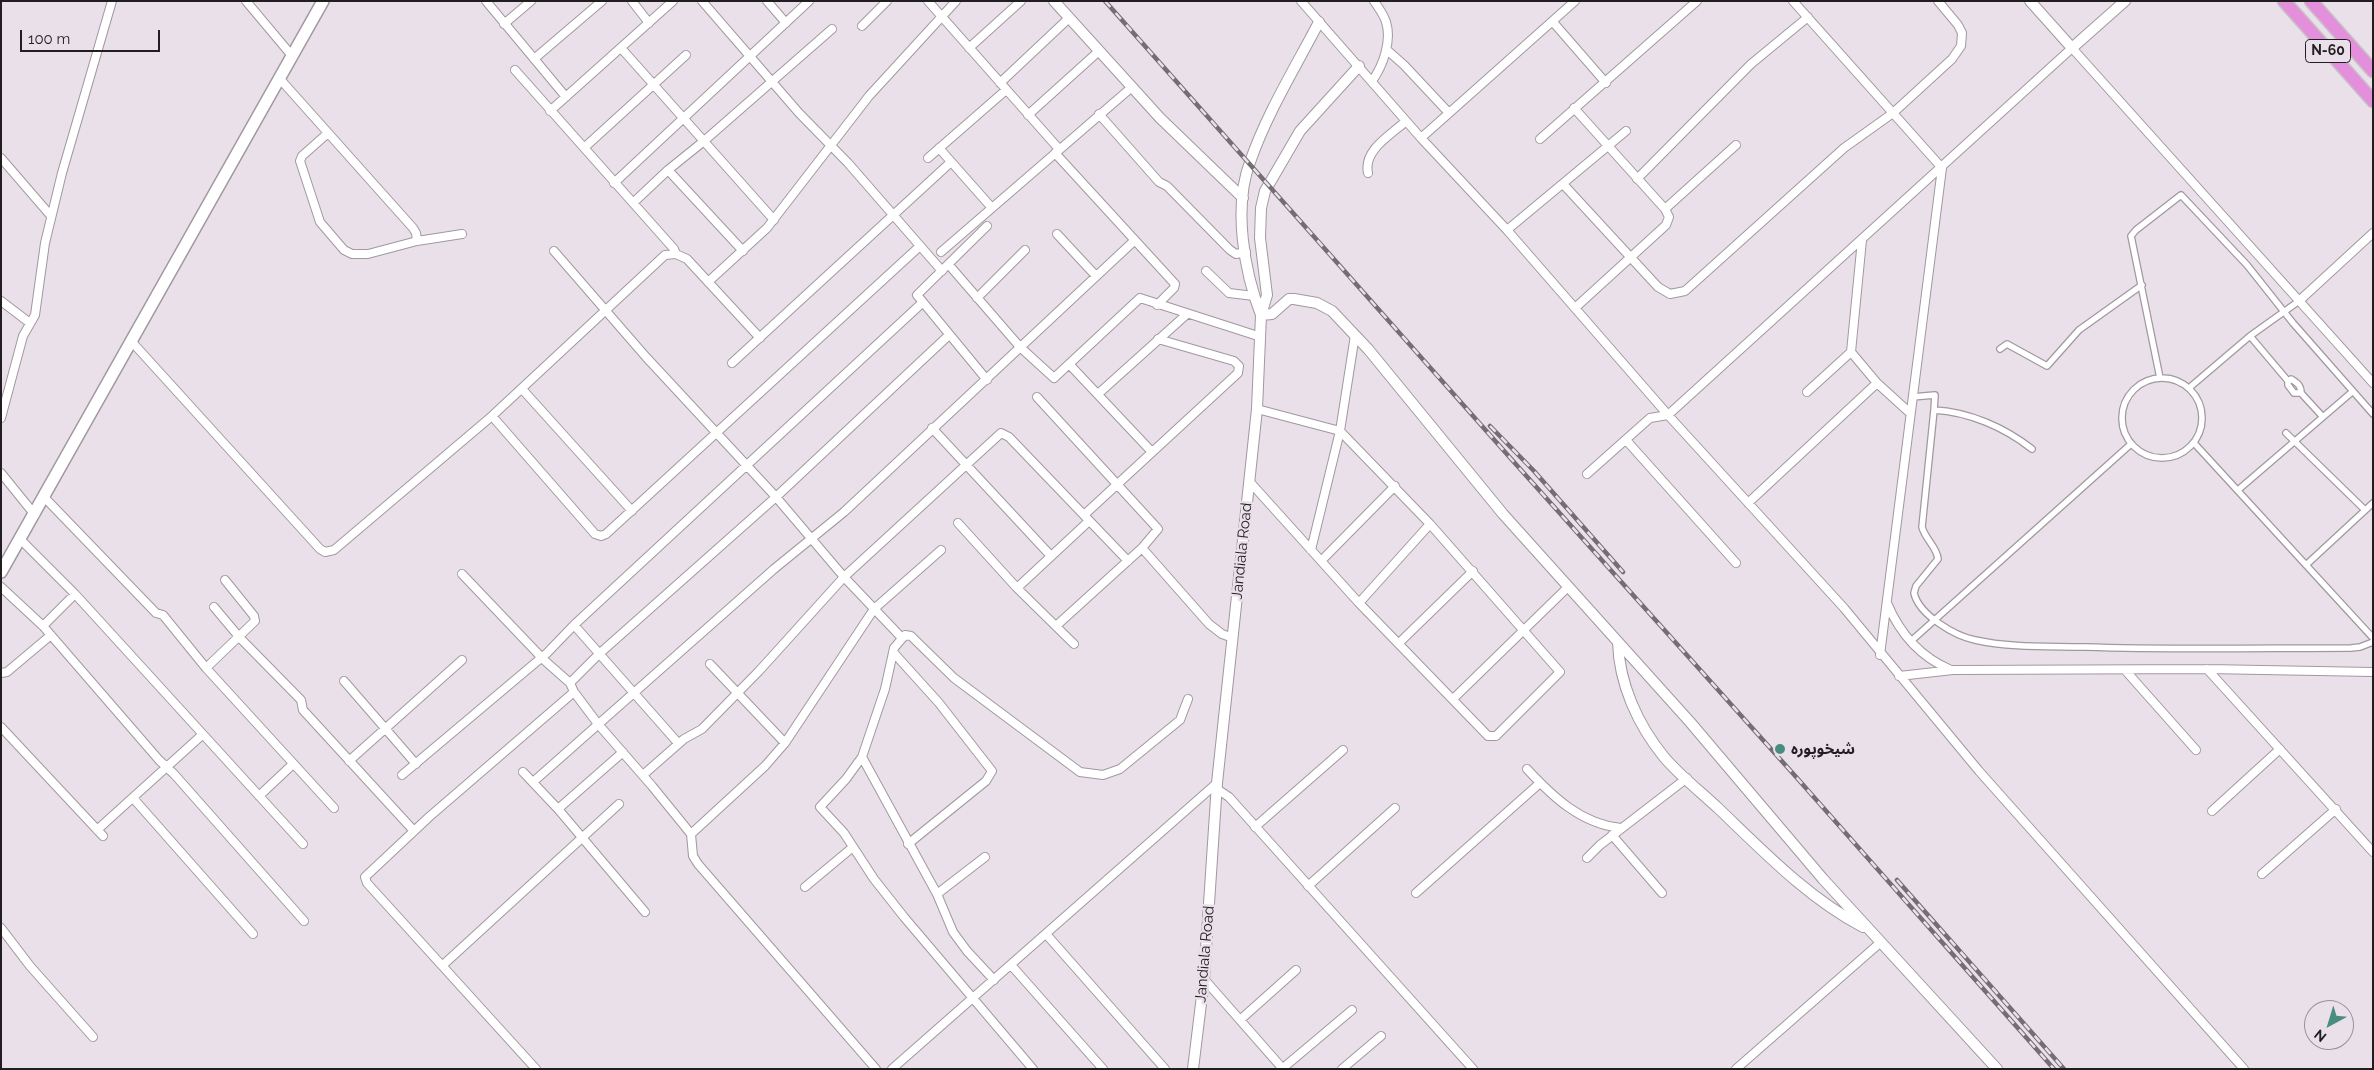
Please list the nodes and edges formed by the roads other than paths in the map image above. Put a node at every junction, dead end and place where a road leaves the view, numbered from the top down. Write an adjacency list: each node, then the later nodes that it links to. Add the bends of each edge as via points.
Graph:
1 (112, 1): 92 (street)
2 (246, 1): 43 (street)
3 (323, 1): 43 (main road)
4 (486, 1): 34 (street)
5 (530, 1): 34 (street)
6 (602, 1): 45 (street)
7 (632, 1): 32 (street)
8 (673, 1): 32 (street)
9 (702, 1): 44 (street)
10 (767, 1): 33 (street)
11 (809, 1): 33 (street)
12 (887, 1): 35 (street)
13 (928, 1): 27 (street)
14 (956, 1): 27 (street)
15 (1021, 1): 38 (street)
16 (1054, 1): 29 (street)
17 (1300, 1): 30 (street)
18 (1374, 1): 40 (street, via 1387,22)
19 (1575, 1): 31 (street)
20 (1697, 1): 53 (street)
21 (1793, 1): 28 (street)
22 (1938, 1): 62 (street, via 1958,25 1962,33 1961,46)
23 (2126, 1): 39 (street)
24 (2284, 1): 58 (highway, N-60)
25 (2310, 1): 48 (highway, N-60)
26 (2033, 2): 39 (street)
27 (941, 17): 38 (street); 73 (street, via 869,96)
28 (1808, 17): 62 (street); 84 (street, via 1751,64)
29 (1069, 18): 41 (street); 52 (street)
30 (1319, 22): 46 (street); 87 (street, via 1249,163)
31 (1553, 22): 53 (street); 61 (street)
32 (649, 23): 37 (street)
33 (786, 23): 44 (street)
34 (504, 24): 45 (street)
35 (862, 26)
36 (832, 29): 50 (street)
37 (621, 48): 54 (street); 57 (street)
38 (969, 48): 52 (street)
39 (2072, 48): 81 (street); 118 (street)
40 (1387, 50): 51 (street, via 1382,67); 61 (street)
41 (1098, 51): 55 (street); 64 (street)
42 (686, 54): 54 (street)
43 (293, 56): 49 (main road)
44 (750, 56): 50 (street); 65 (street)
45 (534, 59): 57 (street)
46 (1359, 66): 51 (street); 126 (street, Jandiala Road, via 1300,131 1265,191 1260,238 1267,295)
47 (515, 70): 60 (street)
48 (2373, 71)
49 (280, 79): 68 (street); 134 (main road)
50 (771, 81): 71 (street); 73 (street)
51 (1372, 81): 66 (street)
52 (1000, 83): 56 (street)
53 (1606, 83): 59 (street)
54 (652, 84): 65 (street); 75 (street)
55 (1132, 87): 63 (street); 87 (street)
56 (1006, 90): 64 (street); 76 (street)
57 (566, 97): 60 (street)
58 (2373, 101)
59 (1574, 108): 70 (street); 74 (street)
60 (550, 111): 75 (street)
61 (1448, 113): 69 (street)
62 (1893, 113): 81 (street); 109 (street, via 1844,148 1685,291 1664,292)
63 (1099, 114): 77 (street); 107 (street, via 1159,182 1167,186 1230,250 1236,254)
64 (1028, 115): 77 (street)
65 (683, 118): 71 (street); 85 (street)
66 (1406, 121): 69 (street); 83 (street, via 1370,154 1366,164)
67 (1626, 131): 74 (street)
68 (328, 133): 101 (street, via 413,228); 101 (street, via 300,161 320,222 344,250 352,254 368,254)
69 (1421, 138): 95 (street)
70 (1540, 139)
71 (704, 142): 82 (street); 93 (street)
72 (1736, 145): 90 (street)
73 (832, 146): 91 (street); 93 (street)
74 (1607, 146): 84 (street); 86 (street)
75 (585, 147): 85 (street)
76 (939, 148): 79 (street); 80 (street)
77 (1057, 151): 89 (street); 99 (street)
78 (1, 158): 92 (street)
79 (928, 158)
80 (951, 162): 89 (street); 91 (street)
81 (1942, 168): 100 (street); 150 (street)
82 (668, 170): 88 (street); 103 (street)
83 (1368, 173)
84 (1637, 179): 90 (street)
85 (614, 183): 88 (street)
86 (1563, 184): 95 (street); 109 (street)
87 (1243, 198): 107 (street)
88 (633, 203): 108 (street)
89 (992, 208): 106 (street)
90 (1665, 209): 109 (street, via 1669,217 1666,225)
91 (893, 215): 102 (street); 131 (street)
92 (52, 216): 127 (street, via 35,315)
93 (774, 220): 103 (street)
94 (987, 226): 110 (street)
95 (1507, 230): 122 (street)
96 (2373, 233): 118 (street)
97 (462, 234): 101 (street)
98 (1057, 234): 113 (street)
99 (1135, 240): 113 (street); 121 (street, via 1175,286)
100 (1862, 240): 137 (street); 155 (street)
101 (417, 241)
102 (920, 246): 111 (street); 162 (street)
103 (743, 250): 114 (street)
104 (1025, 250): 117 (street)
105 (554, 251): 123 (street)
106 (941, 252)
107 (1246, 252): 116 (street)
108 (676, 254): 114 (street, via 687,259); 123 (street, via 661,257)
109 (1631, 256): 122 (street)
110 (948, 265): 111 (street); 117 (street)
111 (942, 271): 120 (street, via 919,293)
112 (1206, 271): 116 (street, via 1229,292)
113 (1096, 276): 135 (street)
114 (708, 282): 131 (street)
115 (2142, 285): 124 (street, via 2132,233 2181,195 2247,264); 136 (street, via 2079,330 2047,366 2007,344); 140 (street)
116 (1254, 296): 126 (street)
117 (977, 298): 135 (street)
118 (2299, 301): 124 (street); 143 (street)
119 (1, 302): 127 (street)
120 (922, 303): 129 (street); 170 (street)
121 (1157, 305): 125 (street); 139 (street, via 1144,298 1138,299)
122 (1576, 308): 155 (street)
123 (606, 310): 145 (street); 162 (street)
124 (2283, 311): 130 (street); 147 (street)
125 (1187, 314): 132 (street); 133 (street)
126 (1261, 314): 128 (street, via 1272,314 1289,299 1317,303 1332,311); 133 (street, Jandiala Road)
127 (30, 323): 158 (street, via 22,336)
128 (1355, 334): 160 (street); 203 (street, via 1503,514)
129 (950, 335): 141 (street); 177 (street)
130 (2250, 336): 144 (street); 157 (street, via 2288,381 2294,393 2301,393)
131 (760, 338): 138 (street)
132 (1158, 338): 148 (street); 168 (street, via 1234,361 1239,369 1235,377)
133 (1261, 338): 151 (street, Jandiala Road)
134 (132, 342): 156 (street, via 325,552 334,550); 178 (main road)
135 (1020, 347): 139 (street, via 1054,378); 141 (street)
136 (2000, 349)
137 (1851, 352): 142 (street); 146 (street)
138 (732, 363)
139 (1069, 364): 148 (street)
140 (2160, 378): 144 (street, via 2173,379); 166 (street, via 2137,386 2125,400 2122,428)
141 (987, 380): 159 (street)
142 (1877, 383): 153 (street); 179 (street)
143 (2373, 383)
144 (2189, 388): 165 (street, via 2202,413 2200,431)
145 (522, 389): 156 (street); 181 (street)
146 (1807, 392)
147 (2352, 392): 154 (street); 157 (street)
148 (1098, 394): 168 (street)
149 (1037, 397): 174 (street)
150 (1912, 397): 152 (street, via 1935,395); 153 (street)
151 (1257, 410): 160 (street); 173 (street, Jandiala Road)
152 (1934, 410): 167 (street, via 1953,411 1982,421); 210 (street, via 1922,527 1938,559 1914,593)
153 (1910, 413): 206 (street)
154 (2373, 414)
155 (1668, 415): 163 (street, via 1650,418); 179 (street)
156 (492, 416): 181 (street, via 595,534 606,534)
157 (2323, 416): 164 (street)
158 (1, 418)
159 (932, 428): 169 (street); 187 (street, via 844,512)
160 (1340, 431): 175 (street); 191 (street)
161 (2286, 433): 164 (street)
162 (716, 434): 170 (street); 181 (street)
163 (1626, 440): 172 (street); 195 (street)
164 (2294, 442): 176 (street); 182 (street)
165 (2194, 443): 166 (street, via 2182,453 2165,458 2146,455); 176 (street)
166 (2131, 444): 210 (street)
167 (2032, 448)
168 (1152, 452): 174 (street)
169 (966, 465): 184 (street, via 1003,433); 192 (street); 200 (street)
170 (746, 466): 177 (street); 211 (street)
171 (1, 474): 183 (street)
172 (1587, 474)
173 (1250, 481): 191 (street); 218 (street, Jandiala Road)
174 (1117, 484): 184 (street); 189 (street, via 1158,528)
175 (1395, 486): 186 (street); 194 (street)
176 (2238, 490): 196 (street)
177 (776, 497): 187 (street); 226 (street)
178 (45, 498): 183 (main road); 231 (street, via 156,613 163,616)
179 (1748, 503): 227 (street, via 1844,608)
180 (2373, 503): 182 (street)
181 (632, 510)
182 (2365, 510): 196 (street)
183 (35, 516): 188 (main road)
184 (1086, 518): 192 (street); 193 (street)
185 (958, 523): 204 (street)
186 (1430, 524): 197 (street); 207 (street)
187 (811, 538): 200 (street); 242 (street)
188 (21, 540): 198 (main road); 205 (street)
189 (1142, 548): 193 (street); 218 (street, via 1209,624)
190 (941, 550): 209 (street)
191 (1312, 550): 194 (street)
192 (1051, 556): 204 (street)
193 (1128, 561): 213 (street)
194 (1321, 561): 207 (street)
195 (1736, 563)
196 (2306, 565): 219 (street)
197 (1473, 571): 214 (street); 223 (street)
198 (1, 572)
199 (462, 574): 228 (street)
200 (844, 577): 209 (street); 241 (street)
201 (225, 580): 217 (street, via 255,618)
202 (1, 587): 212 (street)
203 (1568, 587): 214 (street); 220 (street)
204 (1017, 588): 213 (street)
205 (75, 594): 212 (street); 248 (street)
206 (1886, 601): 221 (street); 227 (street)
207 (1359, 603): 223 (street)
208 (214, 607): 217 (street)
209 (874, 608): 216 (street); 250 (street)
210 (1935, 620): 221 (street); 222 (street, via 1958,636 2013,646 2351,648)
211 (574, 625): 226 (street); 228 (street)
212 (43, 626): 215 (street)
213 (1056, 626): 224 (street)
214 (1523, 630): 244 (street); 244 (street, via 1560,672 1547,685 1492,737)
215 (51, 635): 236 (street, via 7,672); 259 (street)
216 (901, 637): 225 (street); 243 (street, via 911,636 954,678 1077,771 1103,775 1120,769 1180,720)
217 (240, 638): 231 (street); 256 (street, via 301,700 302,710)
218 (1233, 638): 267 (street, Jandiala Road)
219 (2373, 638)
220 (1618, 642): 264 (street, via 1619,661 1632,704 1664,757); 299 (street)
221 (1910, 642): 233 (street, via 1926,657)
222 (2373, 642)
223 (1399, 643): 244 (street)
224 (1074, 644)
225 (893, 652): 255 (street, via 885,689); 285 (street, via 992,770 986,781)
226 (599, 654): 239 (street); 242 (street)
227 (1880, 655): 237 (street)
228 (542, 657): 239 (street); 258 (street)
229 (462, 660): 247 (street)
230 (710, 664): 241 (street)
231 (206, 668): 257 (street)
232 (2207, 669): 234 (street); 235 (street); 251 (street)
233 (1953, 670): 234 (street); 237 (street)
234 (2125, 670): 253 (street)
235 (2373, 672)
236 (1, 673)
237 (1899, 676): 325 (street)
238 (344, 681): 247 (street)
239 (570, 683): 240 (street)
240 (574, 692): 245 (street); 279 (street)
241 (737, 692): 249 (street, via 702,729); 250 (street)
242 (634, 693): 245 (street); 249 (street)
243 (1188, 699)
244 (1453, 699)
245 (598, 724): 254 (street); 265 (street)
246 (1, 727): 278 (street)
247 (386, 729): 256 (street); 258 (street)
248 (202, 735): 259 (street); 268 (street)
249 (678, 743): 262 (street)
250 (785, 743): 280 (street, via 765,766)
251 (2280, 748): 274 (street); 275 (street)
252 (1342, 750): 276 (street)
253 (2196, 750)
254 (623, 752): 262 (street); 273 (street)
255 (862, 756): 285 (street); 286 (street, via 846,780 820,807 844,832)
256 (348, 761): 279 (street)
257 (293, 764): 268 (street); 271 (street)
258 (416, 764): 263 (street)
259 (168, 768): 269 (street); 297 (street)
260 (1526, 769): 266 (street)
261 (523, 772): 265 (street)
262 (643, 775): 280 (street)
263 (402, 776)
264 (1687, 778): 277 (street); 299 (street, via 1784,871 1838,914)
265 (532, 782): 273 (street)
266 (1540, 783): 277 (street, via 1563,804 1600,824); 293 (street)
267 (1217, 786): 276 (street); 301 (street); 306 (street, Jandiala Road)
268 (258, 796): 284 (street)
269 (133, 798): 278 (street); 300 (street)
270 (619, 804): 283 (street)
271 (334, 808)
272 (1395, 808): 291 (street)
273 (558, 809): 283 (street)
274 (2336, 809): 287 (street); 290 (street)
275 (2212, 811)
276 (1255, 827): 291 (street)
277 (1621, 828): 281 (street)
278 (97, 830): 282 (street)
279 (414, 831): 303 (street, via 365,878)
280 (691, 834): 314 (street, via 693,856 698,864)
281 (1612, 835): 289 (street); 294 (street)
282 (103, 836)
283 (583, 838): 296 (street); 303 (street, via 512,899)
284 (303, 844)
285 (908, 844): 295 (street)
286 (853, 847): 292 (street); 308 (street, via 904,917)
287 (2373, 852)
288 (985, 858): 295 (street)
289 (1587, 858)
290 (2262, 874)
291 (1308, 886): 322 (street)
292 (805, 887)
293 (1416, 893)
294 (1662, 893)
295 (937, 894): 307 (street, via 961,943)
296 (645, 912)
297 (304, 921)
298 (1, 928): 312 (street)
299 (1870, 931): 302 (street)
300 (253, 934)
301 (1046, 934): 304 (street); 318 (street)
302 (1881, 942): 323 (street); 324 (street)
303 (443, 965): 313 (street)
304 (1012, 965): 307 (street); 317 (street)
305 (1296, 970): 310 (street)
306 (1204, 979): 310 (street); 319 (street, Jandiala Road)
307 (994, 980): 308 (street)
308 (974, 997): 315 (street); 316 (street)
309 (1352, 1010): 320 (street)
310 (1240, 1020): 320 (street)
311 (1381, 1036): 321 (street)
312 (93, 1037)
313 (536, 1069)
314 (876, 1069)
315 (892, 1069)
316 (1032, 1069)
317 (1103, 1069)
318 (1165, 1069)
319 (1193, 1069)
320 (1283, 1069)
321 (1342, 1069)
322 (1472, 1069)
323 (1736, 1069)
324 (1997, 1069)
325 (2244, 1069)

